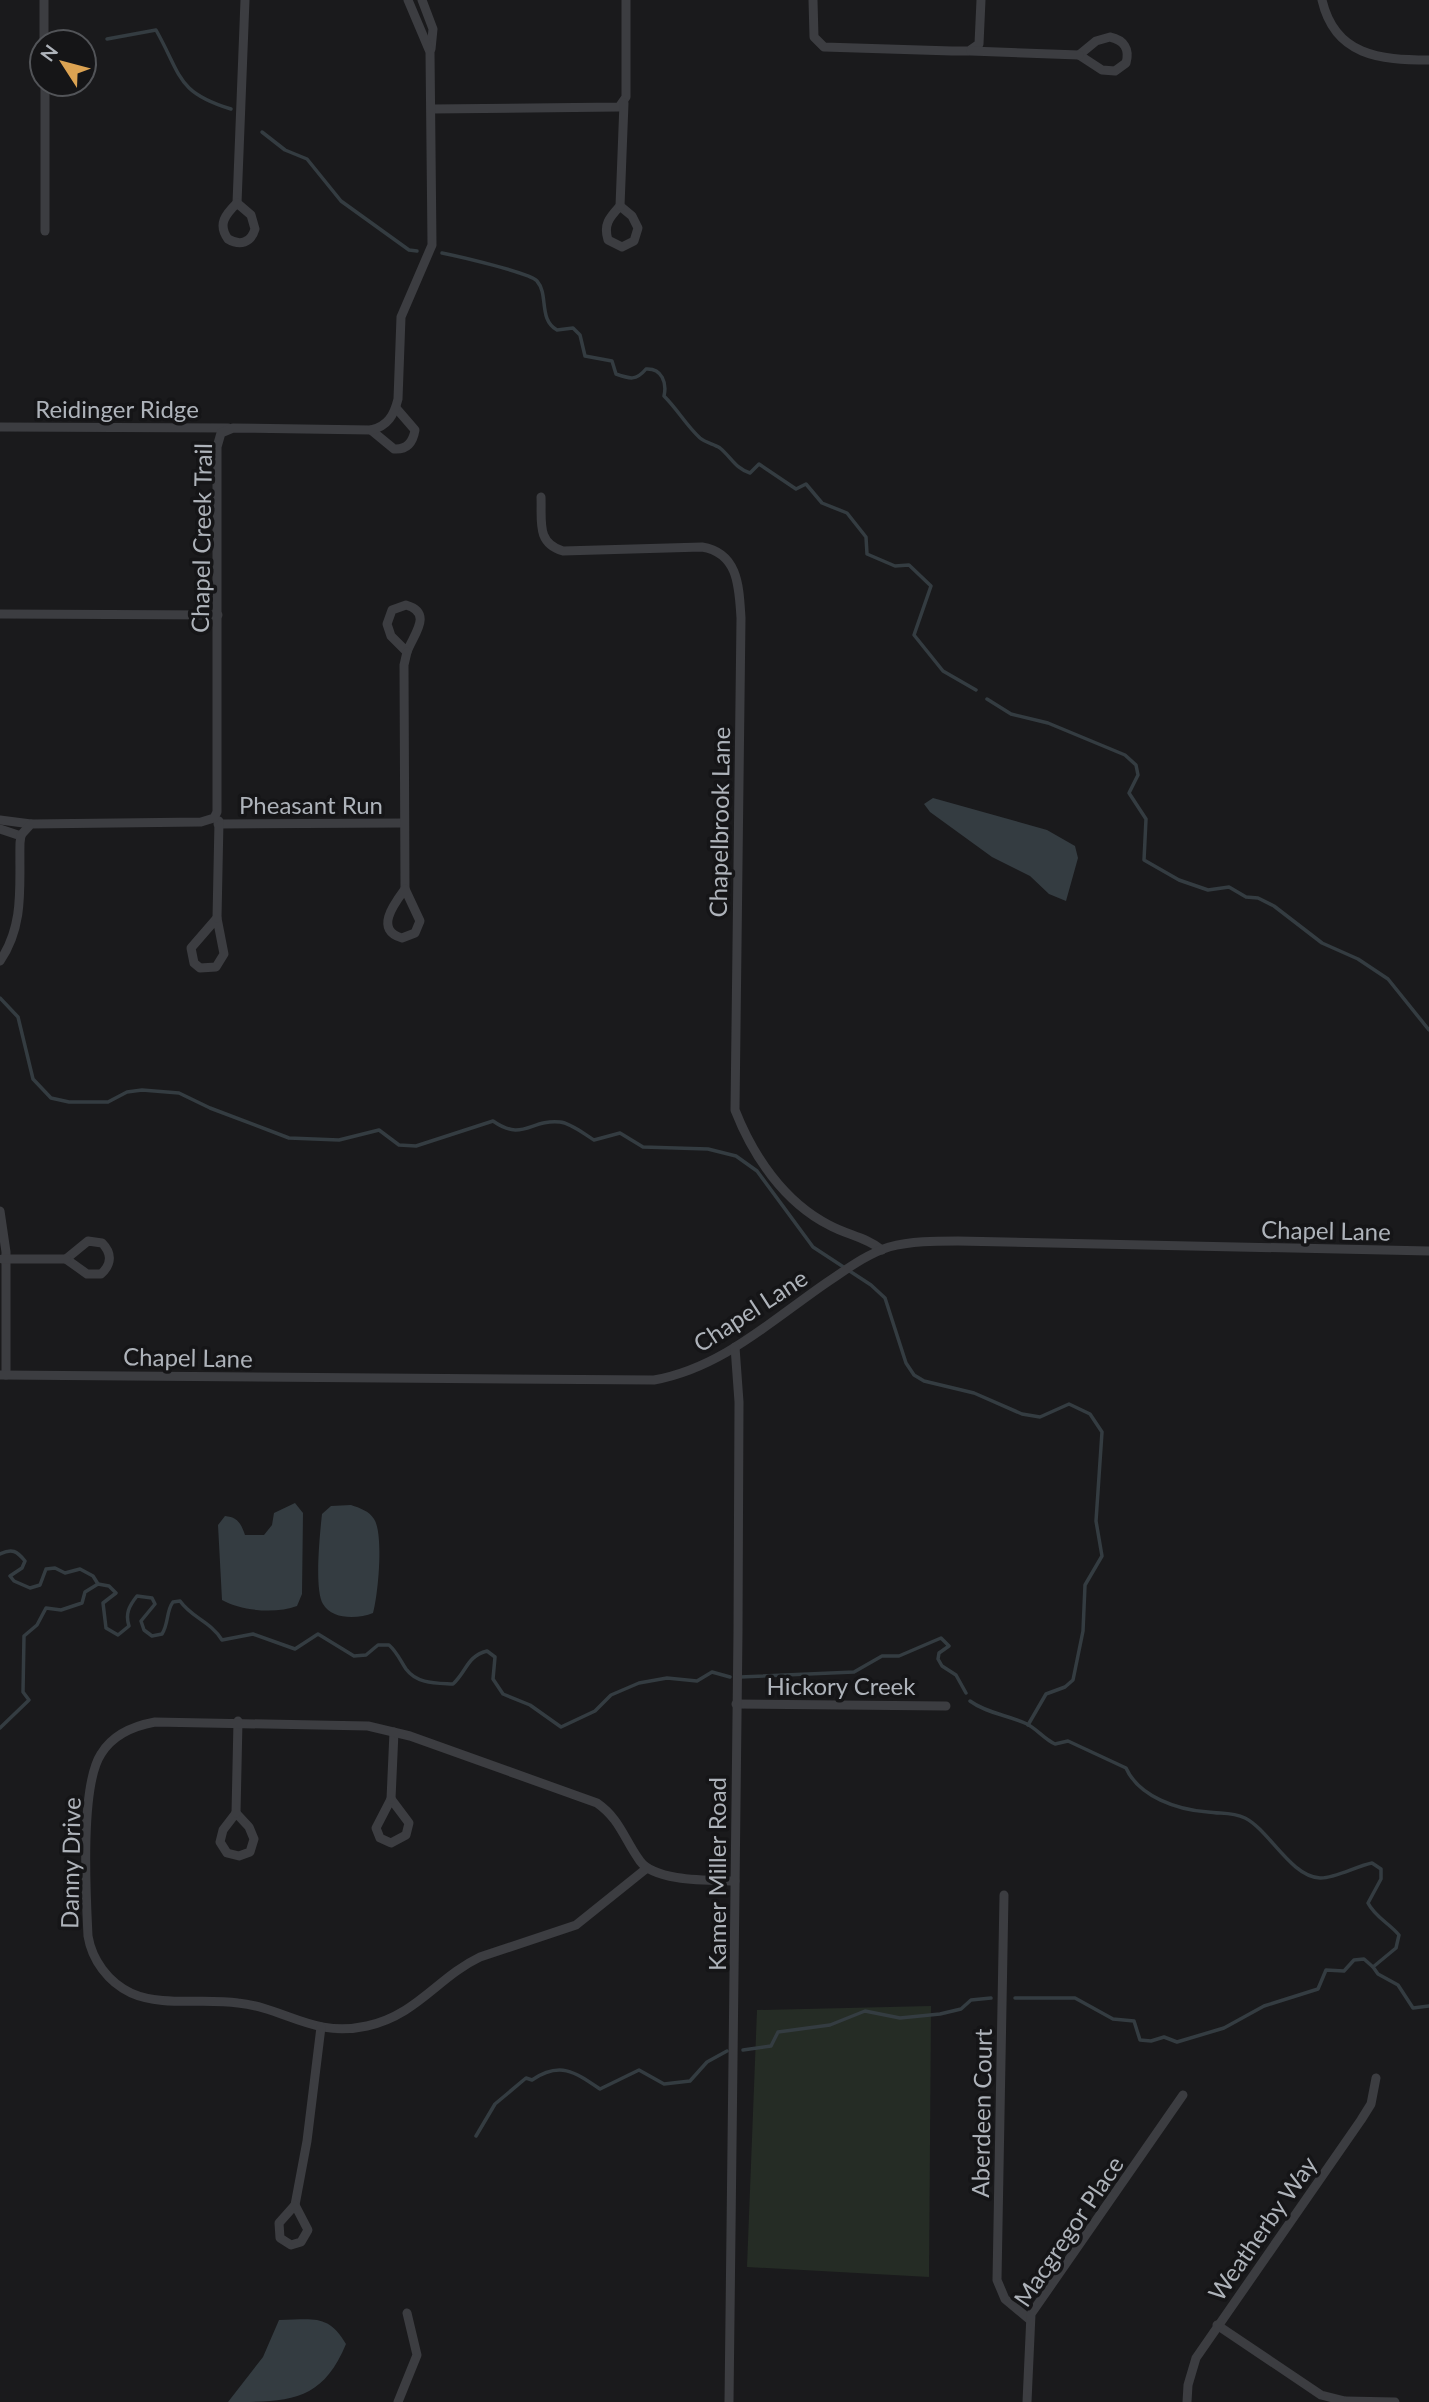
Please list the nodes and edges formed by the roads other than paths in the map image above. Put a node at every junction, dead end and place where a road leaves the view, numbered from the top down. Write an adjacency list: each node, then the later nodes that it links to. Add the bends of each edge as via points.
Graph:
1 (44, 0): 9 (street)
2 (245, 0): 17 (street)
3 (408, 0): 11 (street)
4 (422, 0): 11 (street, via 433,29)
5 (626, 0): 15 (street)
6 (813, 0): 10 (street, via 814,37 824,47)
7 (981, 0): 10 (street, via 979,44)
8 (1322, 0): 13 (street, via 1334,30 1361,51 1387,59)
9 (44, 28)
10 (970, 51): 12 (street)
11 (430, 54): 16 (street)
12 (1079, 55): 12 (street, via 1108,72 1121,68 1128,56 1123,43 1110,37)
13 (1429, 60)
14 (45, 98): 19 (street)
15 (624, 103): 16 (street, via 613,109); 18 (street)
16 (432, 108): 20 (street, via 432,246 401,317)
17 (237, 203): 17 (street, via 222,226 228,239 241,243 248,241 255,229 251,215)
18 (620, 206): 18 (street, via 609,218 606,233 608,240 622,247 634,241 638,228)
19 (45, 231)
20 (396, 408): 23 (street, via 386,424); 23 (street, via 415,430 410,444 394,449)
21 (0, 427): 22 (street, Reidinger Ridge)
22 (233, 428): 23 (street, Chapel Creek Trail); 26 (street, Chapel Creek Trail, via 221,433 218,447)
23 (371, 430)
24 (541, 497): 39 (street, Chapelbrook Lane, via 542,535 563,551 702,547 718,551 731,563 739,582 741,618 735,1110 756,1153 797,1205)
25 (0, 614): 26 (street)
26 (218, 615): 28 (street, Chapel Creek Trail)
27 (407, 652): 27 (street, via 421,620 413,607 406,605 392,611 387,624 391,636); 30 (street)
28 (219, 806): 31 (street, via 214,818 201,821); 32 (street, Chapel Creek Trail)
29 (0, 820): 31 (street)
30 (404, 823): 32 (street, Pheasant Run); 35 (street)
31 (31, 824): 34 (street)
32 (218, 824): 36 (street, Chapel Creek Trail)
33 (0, 829): 34 (street)
34 (21, 836): 37 (street, via 19,915)
35 (405, 889): 35 (street, via 391,908 387,924 390,932 402,938 415,933 420,921)
36 (216, 918): 36 (street, Chapel Creek Trail, via 191,948 194,963 201,968 216,967 224,954)
37 (0, 961)
38 (0, 1211): 41 (street)
39 (882, 1250): 40 (street, Chapel Lane, via 910,1243 958,1241); 43 (street, Chapel Lane, via 840,1273)
40 (1429, 1251)
41 (3, 1259): 42 (street); 44 (street)
42 (66, 1259): 42 (street, via 94,1275 102,1274 110,1262 107,1248 95,1241 82,1243)
43 (735, 1347): 44 (street, Chapel Lane, via 693,1370 654,1380); 45 (street, Kamer Miller Road, via 739,1402)
44 (3, 1375)
45 (736, 1704): 46 (street, Hickory Creek); 52 (street, Kamer Miller Road)
46 (946, 1706)
47 (238, 1721): 48 (street, Danny Drive, via 341,1724); 50 (street); 54 (street, Danny Drive, via 141,1724 118,1736 100,1755 89,1794 86,1909 90,1947 109,1977 141,1997 239,2003)
48 (394, 1732): 49 (street); 51 (street, Danny Drive, via 597,1803 620,1823)
49 (391, 1799): 49 (street, via 376,1828 380,1838 391,1843 406,1835 409,1823)
50 (236, 1814): 50 (street, via 220,1842 227,1853 239,1856 250,1852 254,1839)
51 (647, 1868): 52 (street, via 677,1877); 54 (street, Danny Drive, via 576,1925 468,1963 405,2012 366,2026)
52 (735, 1881): 62 (street, Kamer Miller Road)
53 (1004, 1895): 59 (street, Aberdeen Court, via 997,2280 1005,2300)
54 (321, 2027): 57 (street)
55 (1376, 2078): 60 (street, Weatherby Way, via 1366,2112)
56 (1183, 2095): 59 (street, Macgregor Place)
57 (295, 2205)
58 (407, 2314): 61 (street, via 417,2355)
59 (1029, 2319): 63 (street, Macgregor Place)
60 (1217, 2325): 64 (street, Weatherby Way, via 1192,2366); 65 (street, via 1321,2395 1345,2401)
61 (398, 2402)
62 (729, 2402)
63 (1027, 2402)
64 (1187, 2402)
65 (1395, 2402)

